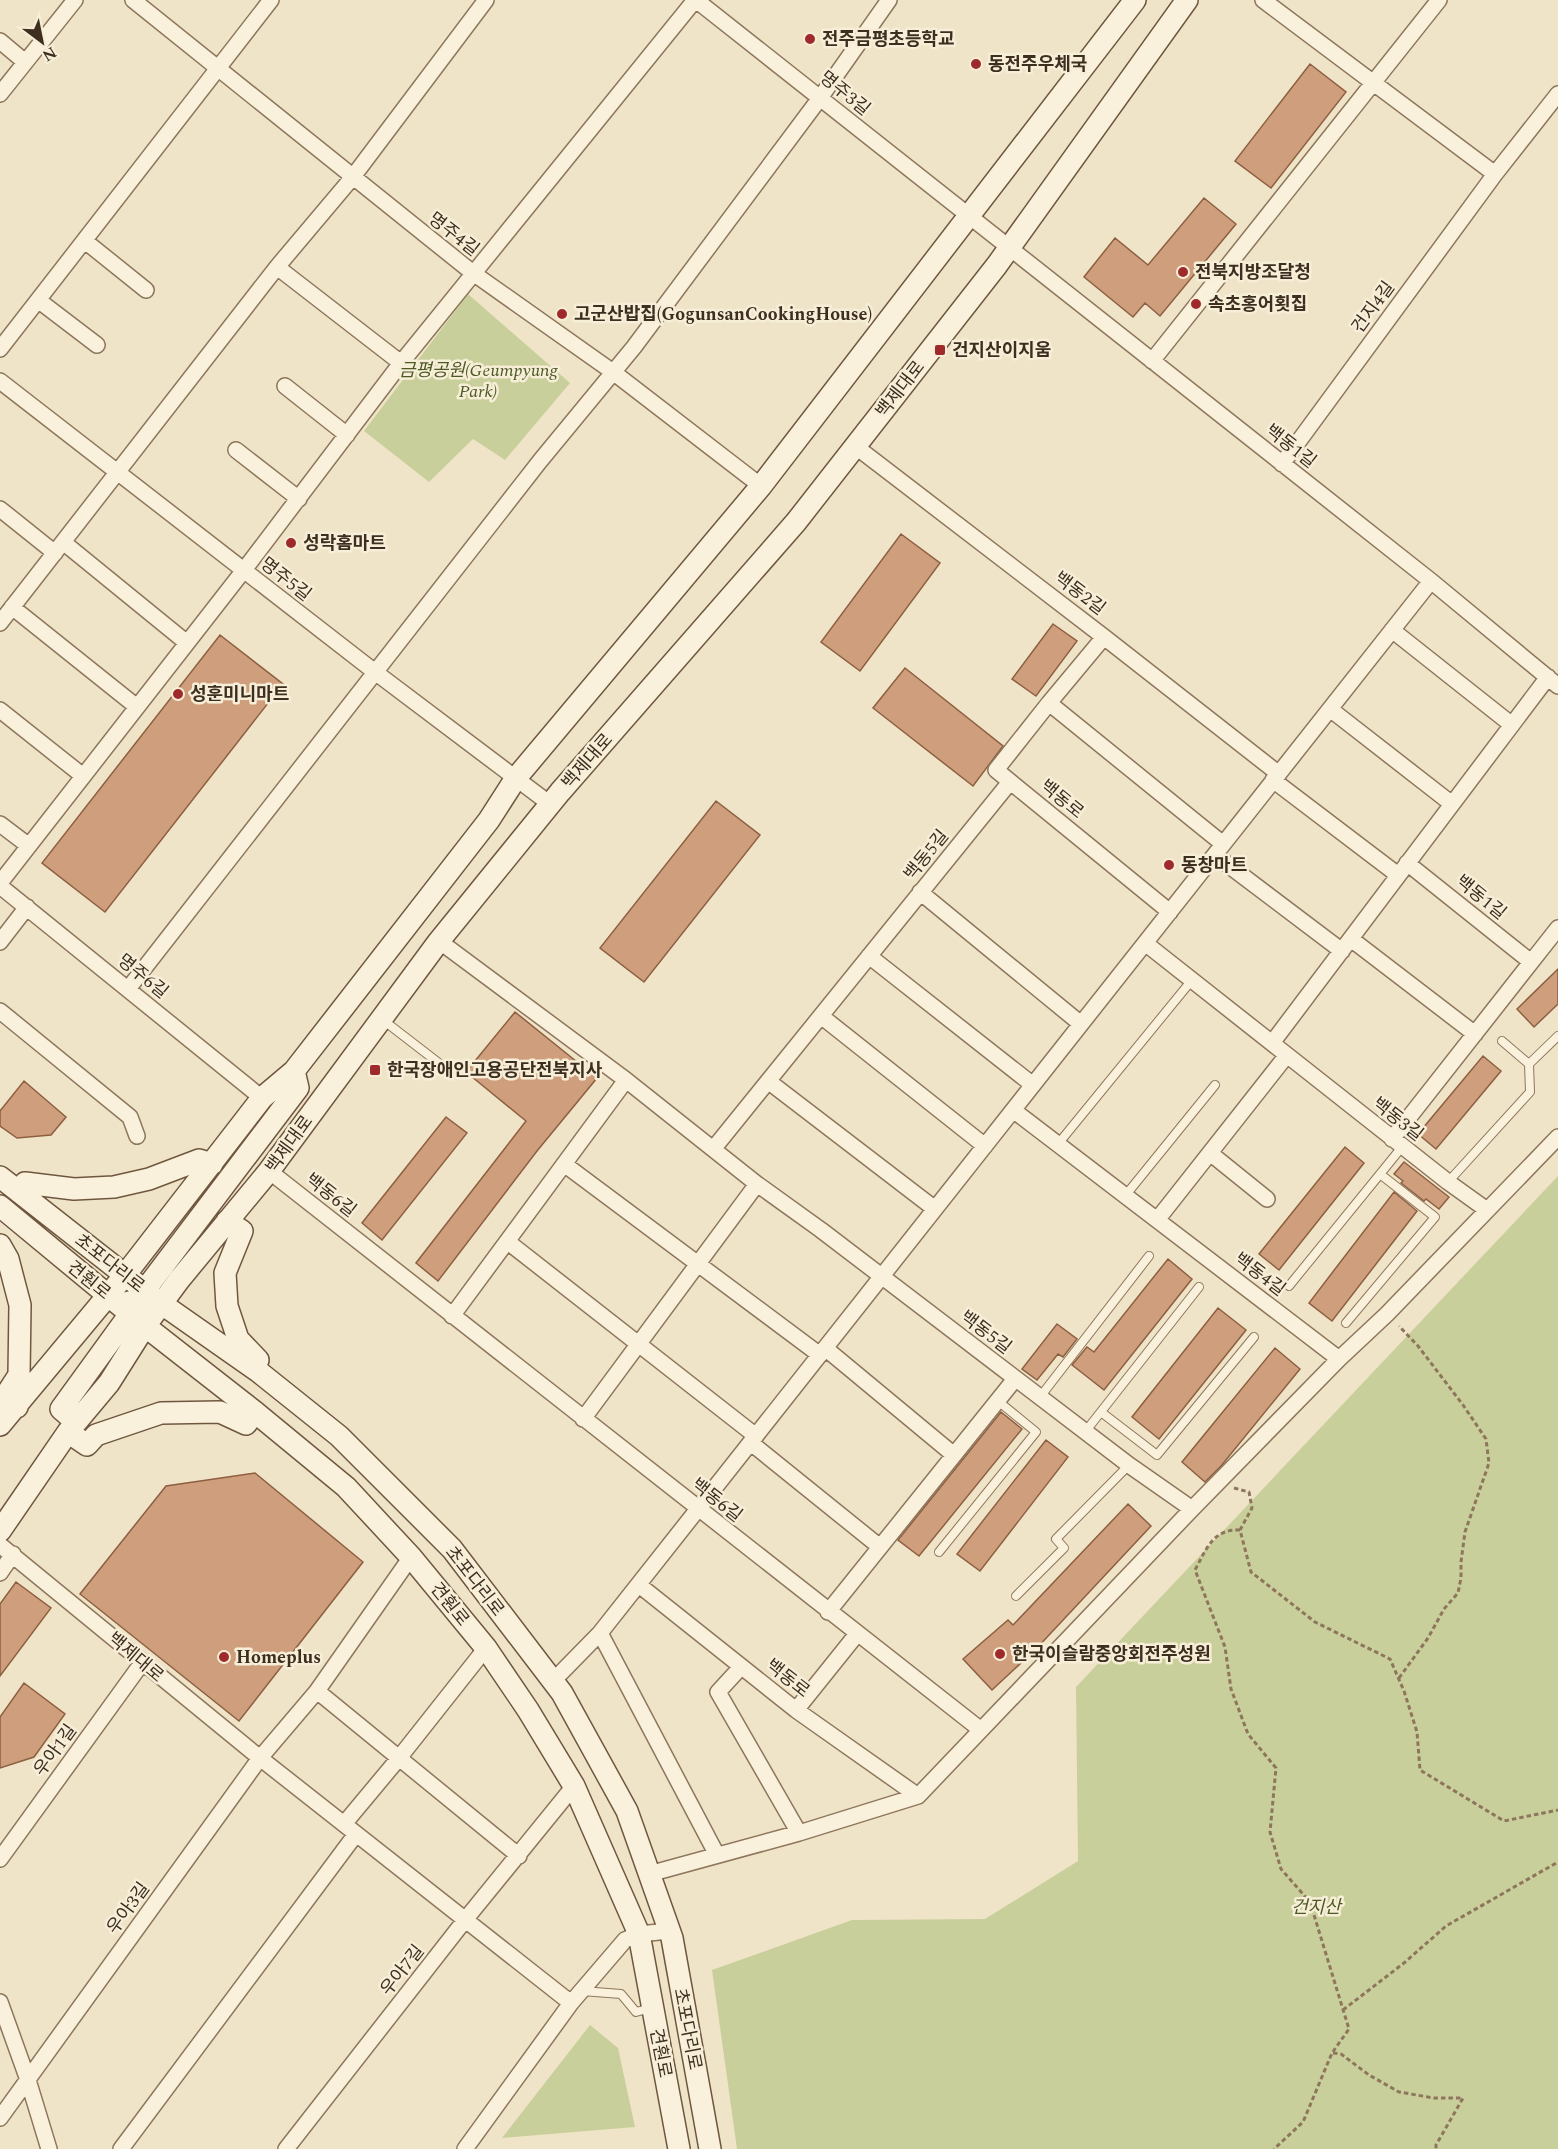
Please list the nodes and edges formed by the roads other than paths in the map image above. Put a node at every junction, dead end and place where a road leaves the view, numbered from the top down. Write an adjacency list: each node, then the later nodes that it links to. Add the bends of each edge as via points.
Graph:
1 (75, 0): 12 (street)
2 (133, 0): 13 (street, 명주4길)
3 (271, 0): 13 (street)
4 (486, 0): 19 (street)
5 (696, 0): 17 (street, 명주3길); 24 (street)
6 (889, 0): 17 (street)
7 (1134, 0): 20 (street)
8 (1187, 0): 22 (street, 백제대로)
9 (1263, 0): 14 (street)
10 (1439, 0): 14 (street)
11 (0, 41): 12 (street)
12 (25, 62): 15 (street)
13 (218, 68): 19 (street, 명주4길); 21 (street)
14 (1374, 83): 18 (street); 29 (street)
15 (0, 94)
16 (1558, 94): 18 (street, 건지4길)
17 (820, 98): 20 (street, 명주3길); 31 (street)
18 (1495, 174): 37 (street, 건지4길)
19 (352, 178): 23 (street); 24 (street, 명주4길)
20 (969, 217): 22 (street, 명주3길); 39 (street)
21 (85, 241): 25 (street); 26 (street)
22 (1008, 249): 29 (street, 백동1길); 35 (street, 백제대로)
23 (277, 267): 30 (street); 38 (street)
24 (473, 273): 30 (street); 31 (street, 명주4길)
25 (146, 290)
26 (38, 300): 27 (street); 28 (street)
27 (97, 345)
28 (0, 350)
29 (1152, 361): 37 (street, 백동1길)
30 (400, 363): 34 (street)
31 (613, 372): 39 (street, 명주4길); 50 (street)
32 (0, 381): 38 (street, 명주5길)
33 (285, 386): 34 (street)
34 (347, 435): 40 (street)
35 (855, 446): 48 (street, 백동2길); 61 (street, 백제대로, via 796,522)
36 (236, 450): 40 (street)
37 (1282, 464): 44 (street, 백동1길)
38 (117, 472): 42 (street); 43 (street, 명주5길)
39 (760, 486): 59 (street)
40 (299, 499): 43 (street)
41 (0, 509): 42 (street)
42 (59, 547): 45 (street); 49 (street)
43 (244, 570): 49 (street); 50 (street, 명주5길)
44 (1431, 581): 47 (street); 51 (street, 백동1길)
45 (12, 607): 46 (street); 53 (street)
46 (0, 623)
47 (1392, 630): 54 (street); 56 (street)
48 (1104, 637): 52 (street); 58 (street, 백동2길)
49 (188, 643): 53 (street)
50 (375, 672): 59 (street, 명주5길); 79 (street)
51 (1553, 681): 56 (street, 백동1길)
52 (1049, 703): 60 (street, via 996,771); 65 (street)
53 (137, 707): 57 (street)
54 (1330, 709): 58 (street); 62 (street)
55 (0, 710): 57 (street)
56 (1512, 725): 62 (street, 백동1길)
57 (83, 776): 64 (street)
58 (1276, 777): 65 (street); 66 (street)
59 (516, 778): 61 (street, 명주5길); 90 (street, via 489,820)
60 (1010, 782): 68 (street, 백동5길); 70 (street, 백동로)
61 (550, 804): 72 (street, 백제대로)
62 (1452, 804): 66 (street, 백동1길)
63 (0, 824): 64 (street)
64 (29, 846): 67 (street)
65 (1219, 850): 70 (street); 75 (street)
66 (1402, 869): 75 (street, 백동1길); 77 (street, 백동1길)
67 (0, 884): 69 (street, 명주6길)
68 (920, 892): 76 (street, 백동5길); 83 (street)
69 (27, 907): 73 (street); 79 (street, 명주6길)
70 (1170, 912): 74 (street)
71 (1558, 928): 77 (street)
72 (439, 941): 82 (street, 백제대로); 92 (street, 백동5길)
73 (0, 942)
74 (1145, 943): 78 (street, 백동3길); 83 (street)
75 (1346, 945): 84 (street); 87 (street)
76 (869, 956): 81 (street, 백동5길); 94 (street)
77 (1531, 962): 84 (street)
78 (1192, 980): 87 (street, 백동3길); 101 (lane)
79 (128, 989): 96 (street, 명주6길)
80 (0, 1011): 98 (street, via 130,1117)
81 (820, 1016): 93 (street, 백동5길); 102 (street)
82 (382, 1019): 91 (lane); 107 (street, 백제대로)
83 (1081, 1024): 94 (street)
84 (1475, 1034): 100 (street)
85 (1558, 1036): 89 (lane)
86 (1503, 1041): 89 (lane)
87 (1272, 1043): 88 (street, 백동3길)
88 (1287, 1055): 100 (street, 백동3길); 104 (street)
89 (1529, 1064): 110 (lane, via 1530,1092)
90 (294, 1071): 96 (street); 128 (street, via 298,1088)
91 (453, 1074)
92 (626, 1080): 103 (street, 백동5길); 106 (street)
93 (768, 1081): 103 (street, 백동5길); 115 (street)
94 (1033, 1085): 97 (street)
95 (1215, 1085): 113 (lane)
96 (262, 1098): 105 (street)
97 (1013, 1110): 101 (street, 백동4길); 102 (street)
98 (137, 1136)
99 (1558, 1137): 117 (street)
100 (1397, 1143): 108 (lane); 110 (street, 백동3길)
101 (1058, 1144): 113 (street, 백동4길)
102 (985, 1146): 115 (street)
103 (714, 1148): 111 (street, 백동5길)
104 (1210, 1153): 114 (street); 118 (street)
105 (212, 1164): 112 (street, via 199,1160 114,1187 74,1189 25,1182); 124 (street)
106 (564, 1164): 120 (street); 123 (street)
107 (270, 1171): 119 (street, 백제대로); 131 (street, 백동6길)
108 (1380, 1174): 126 (lane); 133 (lane, via 1435,1217)
109 (0, 1177): 112 (street, 초포다리로)
110 (1448, 1182): 117 (street, 백동3길)
111 (757, 1184): 123 (street); 125 (street, 백동5길)
112 (19, 1192): 124 (street, 초포다리로)
113 (1125, 1196): 118 (street, 백동4길)
114 (1268, 1199)
115 (935, 1209): 125 (street)
116 (1, 1210): 129 (street, 견훤로)
117 (1487, 1210): 137 (street)
118 (1157, 1220): 137 (street, 백동4길)
119 (227, 1221): 130 (street, 백제대로); 138 (street, via 242,1231 225,1273 227,1306 238,1340 263,1365)
120 (508, 1242): 131 (street); 135 (street)
121 (0, 1245): 142 (street, via 8,1259 20,1305 19,1375 4,1398)
122 (1149, 1256): 140 (lane)
123 (698, 1264): 135 (street); 136 (street)
124 (125, 1275): 128 (street, 초포다리로); 129 (street); 132 (street)
125 (882, 1276): 136 (street); 139 (street, 백동5길)
126 (1290, 1286)
127 (1199, 1287): 144 (lane)
128 (145, 1290): 130 (street, 초포다리로); 132 (street)
129 (108, 1295): 132 (street, 견훤로); 142 (street)
130 (162, 1304): 132 (street, 백제대로); 138 (street, 초포다리로)
131 (452, 1316): 145 (street, 백동6길)
132 (137, 1320): 143 (street, 견훤로); 147 (street, 백제대로, via 109,1383)
133 (1346, 1323)
134 (1254, 1337): 144 (lane, via 1157,1455)
135 (638, 1344): 145 (street); 149 (street)
136 (822, 1352): 149 (street); 150 (street)
137 (1339, 1359): 153 (street)
138 (259, 1372): 168 (street, 초포다리로, via 339,1436 452,1549)
139 (1015, 1378): 140 (street, 백동5길); 141 (street)
140 (1040, 1397): 148 (street, 백동5길)
141 (998, 1401): 150 (street); 157 (lane, via 1036,1432)
142 (17, 1407): 146 (street)
143 (255, 1412): 147 (street, via 246,1424 220,1412 161,1413 96,1435 87,1445); 158 (street, 견훤로, via 346,1487)
144 (1101, 1412): 148 (lane)
145 (583, 1419): 152 (street, 백동6길)
146 (0, 1425)
147 (72, 1427): 154 (street, 백제대로)
148 (1085, 1432): 151 (street, 백동5길)
149 (753, 1440): 152 (street); 155 (street)
150 (954, 1455): 155 (street)
151 (1129, 1465): 153 (street, 백동5길); 161 (lane, via 1056,1539 1064,1548)
152 (698, 1509): 160 (street); 162 (street, 백동6길)
153 (1192, 1509): 171 (street)
154 (0, 1531)
155 (880, 1547): 162 (street)
156 (6, 1549): 159 (street, 백제대로); 166 (street, 백제대로)
157 (939, 1552)
158 (411, 1557): 165 (street, 견훤로); 169 (street, 우아3길)
159 (0, 1573)
160 (639, 1585): 163 (street); 167 (street, 백동로)
161 (1016, 1596)
162 (828, 1612): 164 (street, 백동6길)
163 (600, 1633): 168 (street); 178 (street)
164 (857, 1634): 170 (street); 171 (street, 백동6길)
165 (486, 1648): 173 (street); 174 (street, 견훤로)
166 (142, 1663): 172 (street, 백제대로); 180 (street, 우아1길)
167 (741, 1666): 170 (street, 백동로); 177 (street, via 718,1692)
168 (552, 1682): 181 (street, 초포다리로, via 562,1693 627,1810)
169 (317, 1691): 172 (street, 우아3길); 173 (street)
170 (796, 1710): 175 (street, 백동로)
171 (981, 1730): 175 (street)
172 (260, 1758): 176 (street); 189 (street, 우아3길)
173 (399, 1758): 176 (street); 179 (street)
174 (574, 1786): 179 (street, 우아7길); 184 (street, 견훤로)
175 (918, 1796): 177 (street)
176 (350, 1829): 182 (street); 192 (street)
177 (798, 1833): 178 (street)
178 (717, 1855): 181 (street)
179 (519, 1856): 182 (street, 우아7길)
180 (0, 1859)
181 (649, 1874): 183 (street, 초포다리로)
182 (465, 1920): 187 (street); 193 (street, 우아7길)
183 (669, 1931): 184 (street); 196 (street, 초포다리로)
184 (639, 1934): 185 (street, via 625,1940); 188 (street, 견훤로)
185 (581, 1990): 187 (street); 188 (lane, via 621,1994 636,2012)
186 (0, 2002): 189 (street)
187 (571, 2003): 194 (street)
188 (653, 2007): 195 (street, 견훤로)
189 (28, 2080): 190 (street, 우아3길); 191 (street)
190 (0, 2118)
191 (46, 2146)
192 (121, 2149)
193 (286, 2149)
194 (465, 2149)
195 (679, 2149)
196 (710, 2149)

